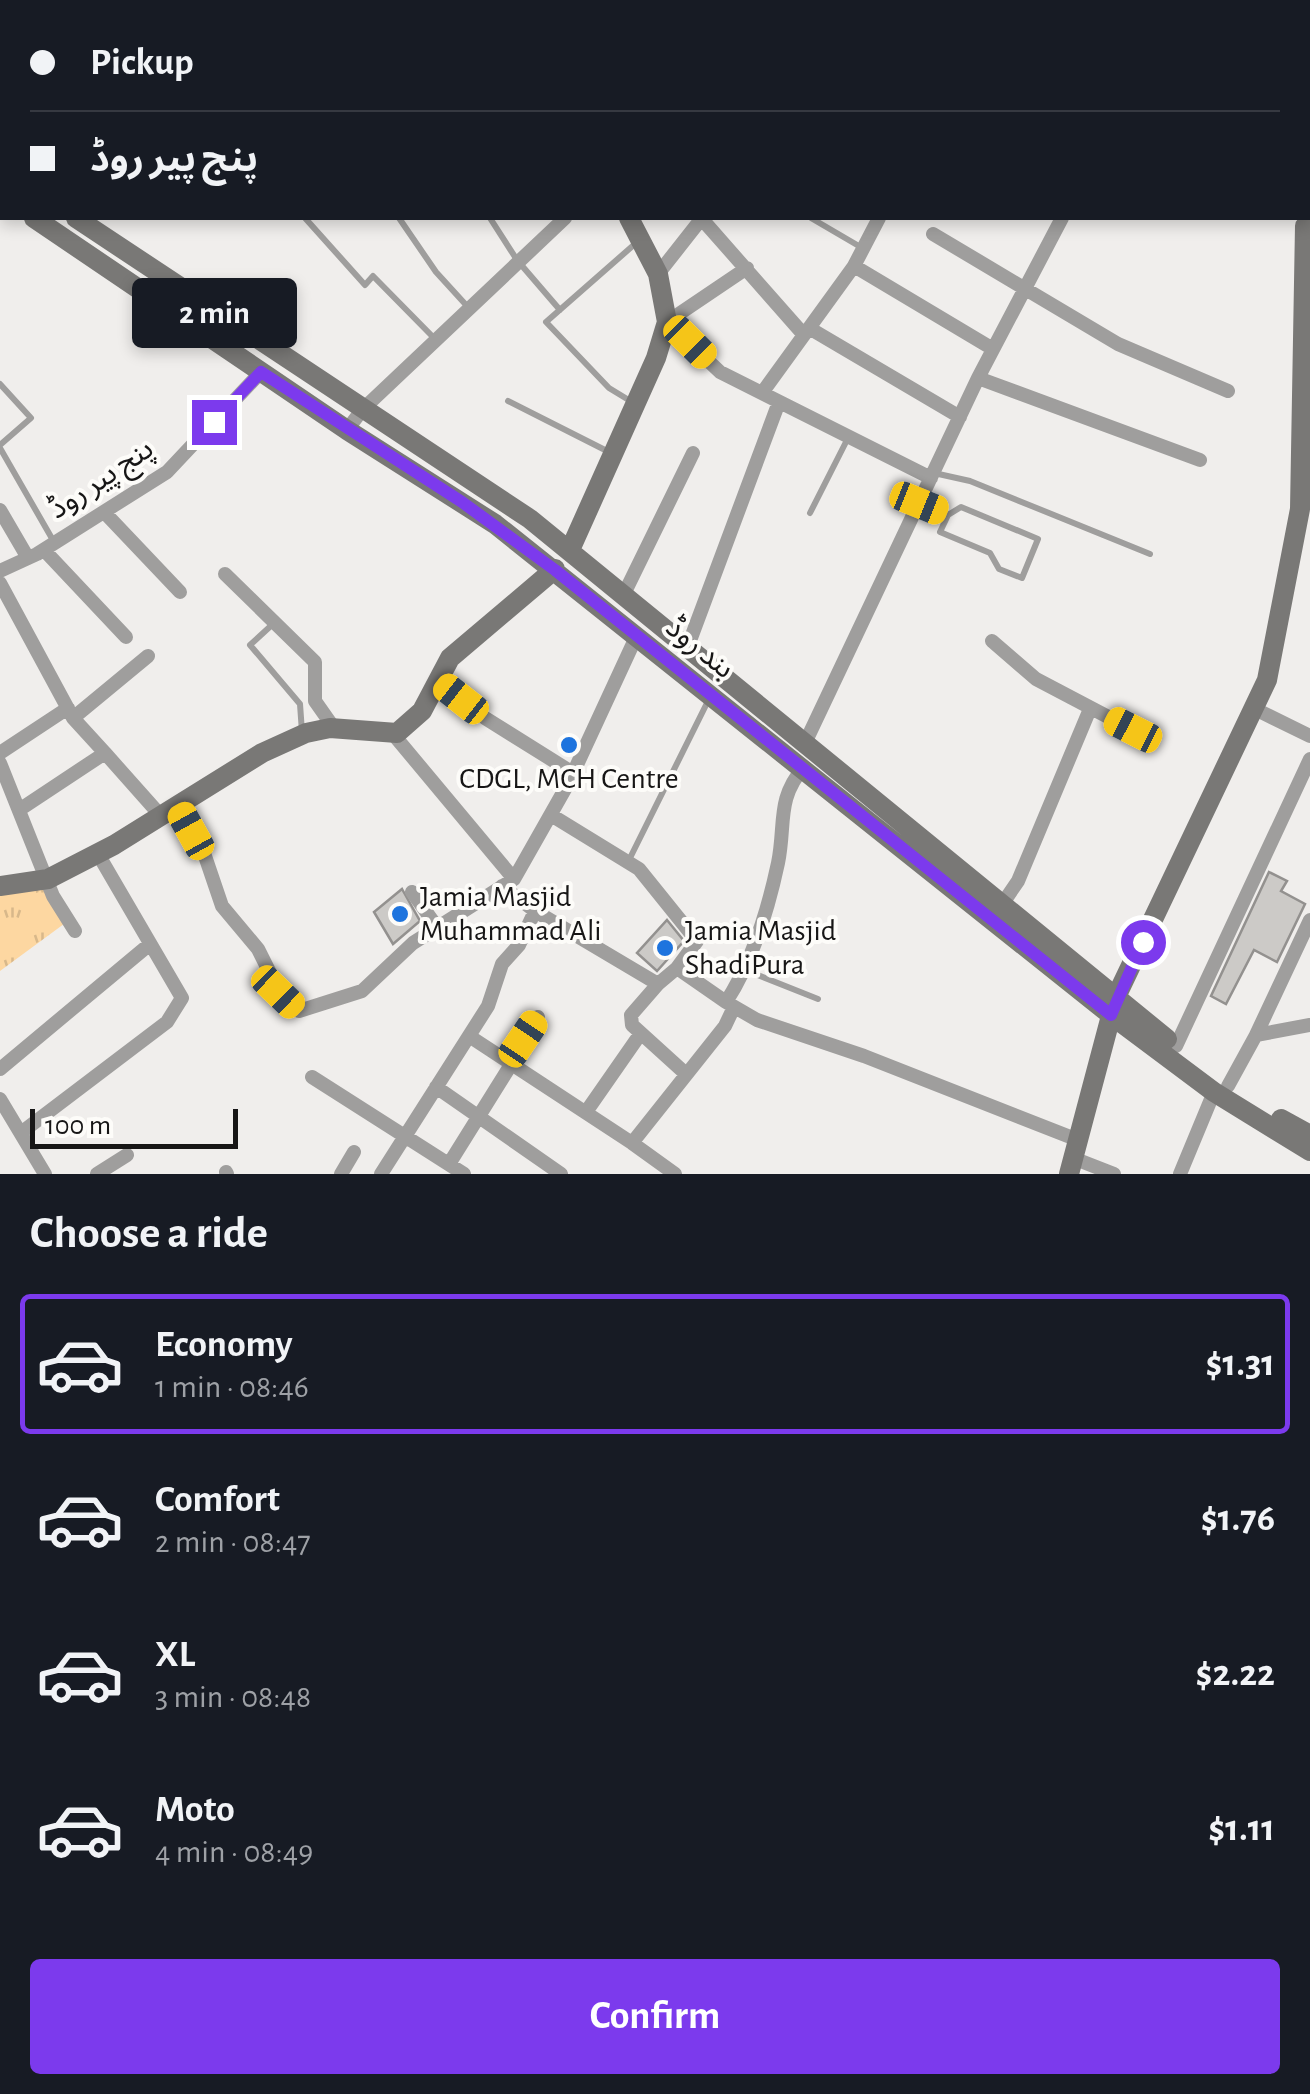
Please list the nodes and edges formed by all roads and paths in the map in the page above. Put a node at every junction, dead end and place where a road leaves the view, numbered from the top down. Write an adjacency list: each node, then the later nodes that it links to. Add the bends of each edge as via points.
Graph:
1 (37, 220): 28 (main road, بند روڈ)
2 (79, 220): 36 (main road, بند روڈ)
3 (307, 220): 26 (lane, via 366,284 373,276)
4 (400, 220): 22 (lane)
5 (491, 220): 17 (lane)
6 (563, 220): 17 (street)
7 (630, 220): 15 (main road)
8 (700, 220): 20 (street)
9 (704, 220): 19 (street)
10 (814, 220): 16 (lane)
11 (878, 220): 16 (street)
12 (1061, 220): 21 (street)
13 (1304, 225): 69 (main road, via 1300,509 1267,680)
14 (933, 234): 21 (street)
15 (640, 239): 20 (main road); 23 (lane)
16 (865, 249): 18 (street)
17 (517, 260): 22 (street); 23 (lane)
18 (854, 266): 25 (street); 27 (street)
19 (747, 268): 24 (street); 25 (street)
20 (658, 274): 24 (main road)
21 (1023, 287): 27 (street); 31 (street, via 1118,344)
22 (468, 307): 26 (street)
23 (560, 310): 35 (lane, via 546,322 609,388)
24 (667, 322): 32 (street, via 720,372); 35 (main road)
25 (807, 332): 32 (street); 37 (street)
26 (435, 339): 36 (street)
27 (993, 349): 29 (street)
28 (261, 372): 38 (main road, بند روڈ); 47 (street, پنج پیر روڈ, via 167,472)
29 (978, 378): 37 (street); 43 (street)
30 (0, 384): 40 (lane, via 31,418)
31 (1228, 391)
32 (762, 394): 34 (street)
33 (508, 401): 42 (lane)
34 (779, 402): 39 (street); 64 (street)
35 (636, 405): 42 (main road)
36 (362, 410): 38 (street); 51 (main road, بند روڈ)
37 (960, 416): 44 (street)
38 (347, 430): 54 (main road, بند روڈ)
39 (849, 437): 44 (street); 48 (lane)
40 (0, 447): 50 (lane)
41 (693, 453): 59 (street)
42 (614, 455): 51 (main road)
43 (1200, 460)
44 (932, 476): 45 (street); 52 (lane, via 970,481)
45 (919, 503): 49 (lane); 76 (street)
46 (0, 510): 53 (street)
47 (104, 512): 50 (street, پنج پیر روڈ); 58 (street)
48 (810, 512)
49 (948, 515): 49 (lane, via 961,507 1038,539 1022,578 999,570 990,553 940,532)
50 (50, 546): 53 (street, پنج پیر روڈ); 62 (street)
51 (570, 550): 59 (main road, بند روڈ)
52 (1150, 554)
53 (28, 558): 55 (street, پنج پیر روڈ)
54 (555, 570): 61 (main road, بند روڈ); 66 (main road, via 450,658)
55 (0, 572)
56 (225, 574): 60 (street)
57 (0, 584): 70 (street)
58 (180, 592)
59 (624, 594): 64 (main road, بند روڈ)
60 (275, 622): 71 (street, via 315,662 315,702); 73 (lane, via 250,645 300,704)
61 (637, 635): 67 (main road, بند روڈ); 82 (street)
62 (126, 637)
63 (992, 641): 68 (street, via 1036,679)
64 (688, 646): 76 (main road, بند روڈ)
65 (148, 656): 70 (street)
66 (437, 680): 74 (main road, via 422,711); 82 (street)
67 (711, 696): 81 (main road, بند روڈ); 87 (lane)
68 (1090, 708): 72 (street); 92 (street)
69 (1255, 709): 75 (street); 103 (main road)
70 (70, 713): 77 (street); 78 (street)
71 (334, 728): 73 (main road); 74 (main road)
72 (1133, 730)
73 (302, 734): 84 (main road)
74 (393, 734): 89 (street)
75 (1310, 736)
76 (806, 742): 92 (main road, بند روڈ)
77 (104, 752): 83 (street); 84 (street)
78 (0, 753)
79 (1310, 759): 109 (street)
80 (0, 763): 83 (street)
81 (804, 768): 99 (street, via 786,788 778,861); 103 (main road, بند روڈ)
82 (573, 774): 85 (street)
83 (20, 810): 88 (street)
84 (169, 811): 86 (main road); 95 (street, via 205,856 222,906 258,949 278,992 299,1011 362,990)
85 (551, 815): 87 (street); 89 (street)
86 (98, 854): 88 (main road); 97 (street)
87 (628, 862): 98 (street, via 654,882 697,941)
88 (48, 879): 90 (main road); 96 (street)
89 (508, 882): 93 (street); 95 (street)
90 (0, 886)
91 (412, 892): 95 (street)
92 (1003, 904): 103 (main road, بند روڈ)
93 (535, 910): 100 (street); 108 (street)
94 (1310, 920): 107 (street)
95 (437, 927)
96 (76, 931)
97 (150, 944): 111 (street); 119 (street, via 182,998 167,1022)
98 (677, 968): 100 (street); 102 (street)
99 (745, 970): 101 (lane); 102 (street)
100 (658, 984): 106 (street, via 631,1015)
101 (818, 999)
102 (730, 1005): 112 (street, via 725,1026); 126 (street, via 864,1056)
103 (1113, 1006): 109 (main road, بند روڈ); 115 (main road, بند روڈ); 126 (main road)
104 (538, 1017): 110 (street)
105 (1310, 1025): 107 (street)
106 (641, 1033): 112 (street); 117 (street)
107 (1256, 1035): 115 (street)
108 (469, 1036): 110 (street); 114 (street)
109 (1176, 1046): 115 (main road, بند روڈ)
110 (510, 1062): 117 (street); 118 (street)
111 (0, 1069)
112 (686, 1074): 122 (street)
113 (312, 1077): 120 (street)
114 (436, 1087): 118 (street); 120 (street)
115 (1221, 1089): 121 (main road, بند روڈ); 123 (main road, بند روڈ); 136 (street)
116 (0, 1100): 119 (street)
117 (586, 1112): 122 (street)
118 (478, 1118): 127 (street); 133 (street)
119 (22, 1132): 128 (street)
120 (406, 1133): 127 (street); 131 (street)
121 (1310, 1135)
122 (632, 1142): 134 (street)
123 (1310, 1151)
124 (354, 1152): 130 (street)
125 (127, 1154): 129 (street)
126 (1073, 1157): 135 (street)
127 (450, 1164): 132 (street)
128 (46, 1174)
129 (97, 1174)
130 (341, 1174)
131 (381, 1174)
132 (464, 1174)
133 (560, 1174)
134 (675, 1174)
135 (1114, 1174)
136 (1180, 1174)

